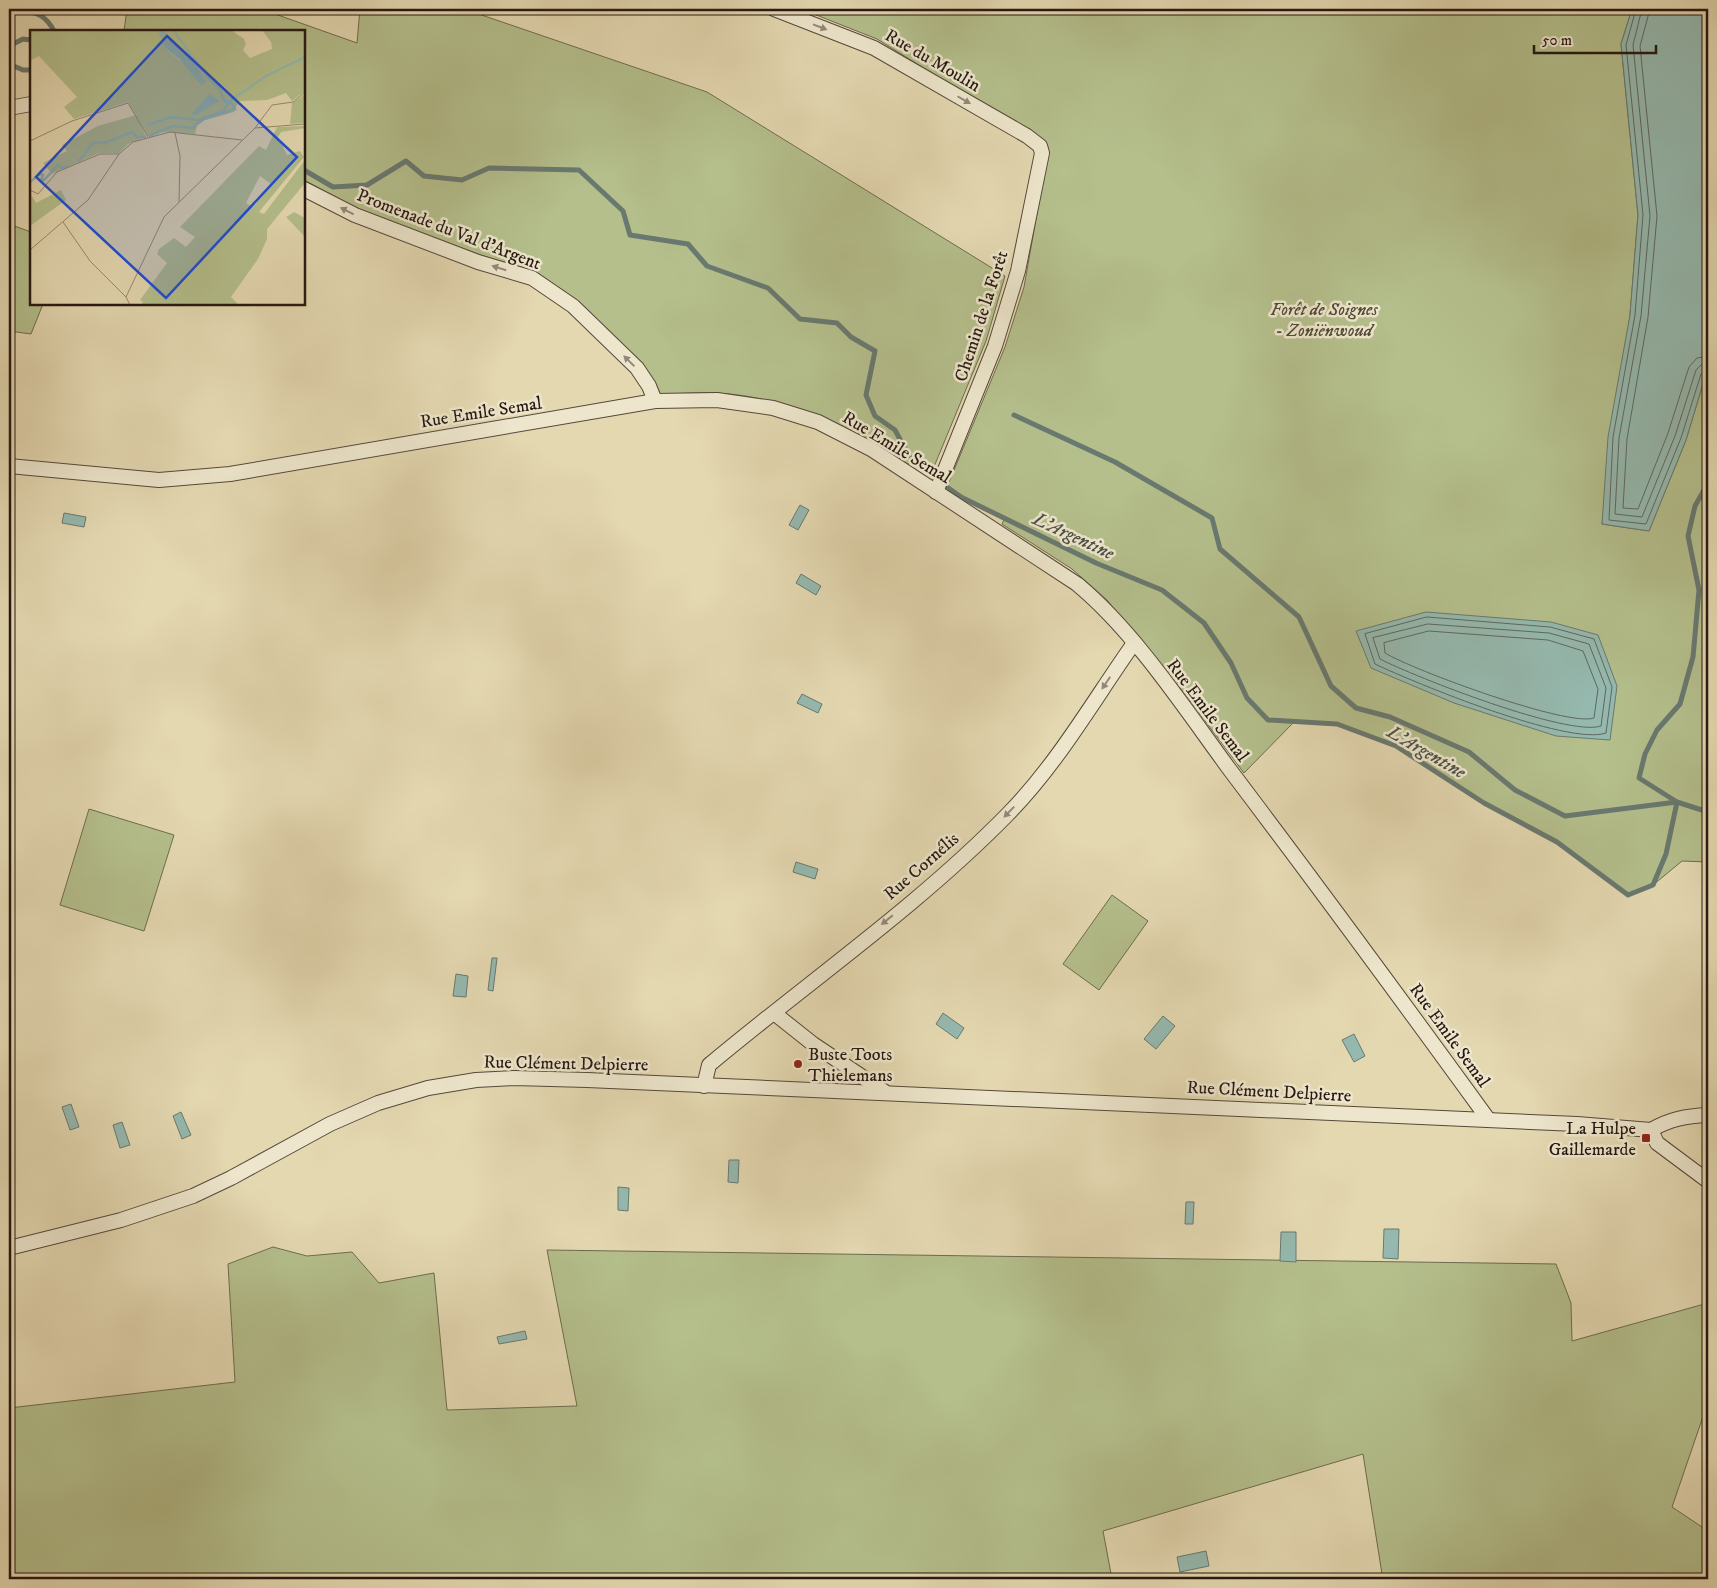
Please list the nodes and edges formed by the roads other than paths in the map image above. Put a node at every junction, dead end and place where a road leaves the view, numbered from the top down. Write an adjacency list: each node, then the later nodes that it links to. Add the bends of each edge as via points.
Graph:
1 (774, 9): 4 (street, Rue du Moulin, one-way to 4, via 874,48)
2 (30, 104): 3 (street)
3 (9, 108)
4 (1040, 146): 8 (street, Chemin de la Forêt, via 1040,168 1015,281 995,346)
5 (305, 189): 6 (street, Promenade du Val d'Argent, one-way to 5, via 637,368 573,306 532,278 478,262 355,216)
6 (655, 402): 7 (street, Rue Emile Semal, via 196,478 159,480); 8 (street, Rue Emile Semal, via 717,400 773,408 818,422 871,449)
7 (9, 466)
8 (936, 492): 9 (street, Rue Emile Semal, via 1077,584 1103,605)
9 (1134, 643): 10 (street, Rue Cornélis, one-way to 10, via 1049,768 1008,814 949,868); 14 (street, Rue Emile Semal, via 1331,904)
10 (774, 1013): 11 (street, Rue Cornélis, via 709,1065); 12 (street, via 813,1044)
11 (704, 1086): 12 (street, Rue Clément Delpierre); 17 (street, Rue Clément Delpierre, via 514,1078 428,1088 378,1103 330,1124 193,1196 121,1220)
12 (885, 1092): 14 (street, Rue Clément Delpierre)
13 (1708, 1115): 15 (street, via 1682,1116)
14 (1488, 1120): 15 (street, Rue Clément Delpierre)
15 (1651, 1130): 16 (street, via 1657,1143)
16 (1708, 1181)
17 (9, 1248)

